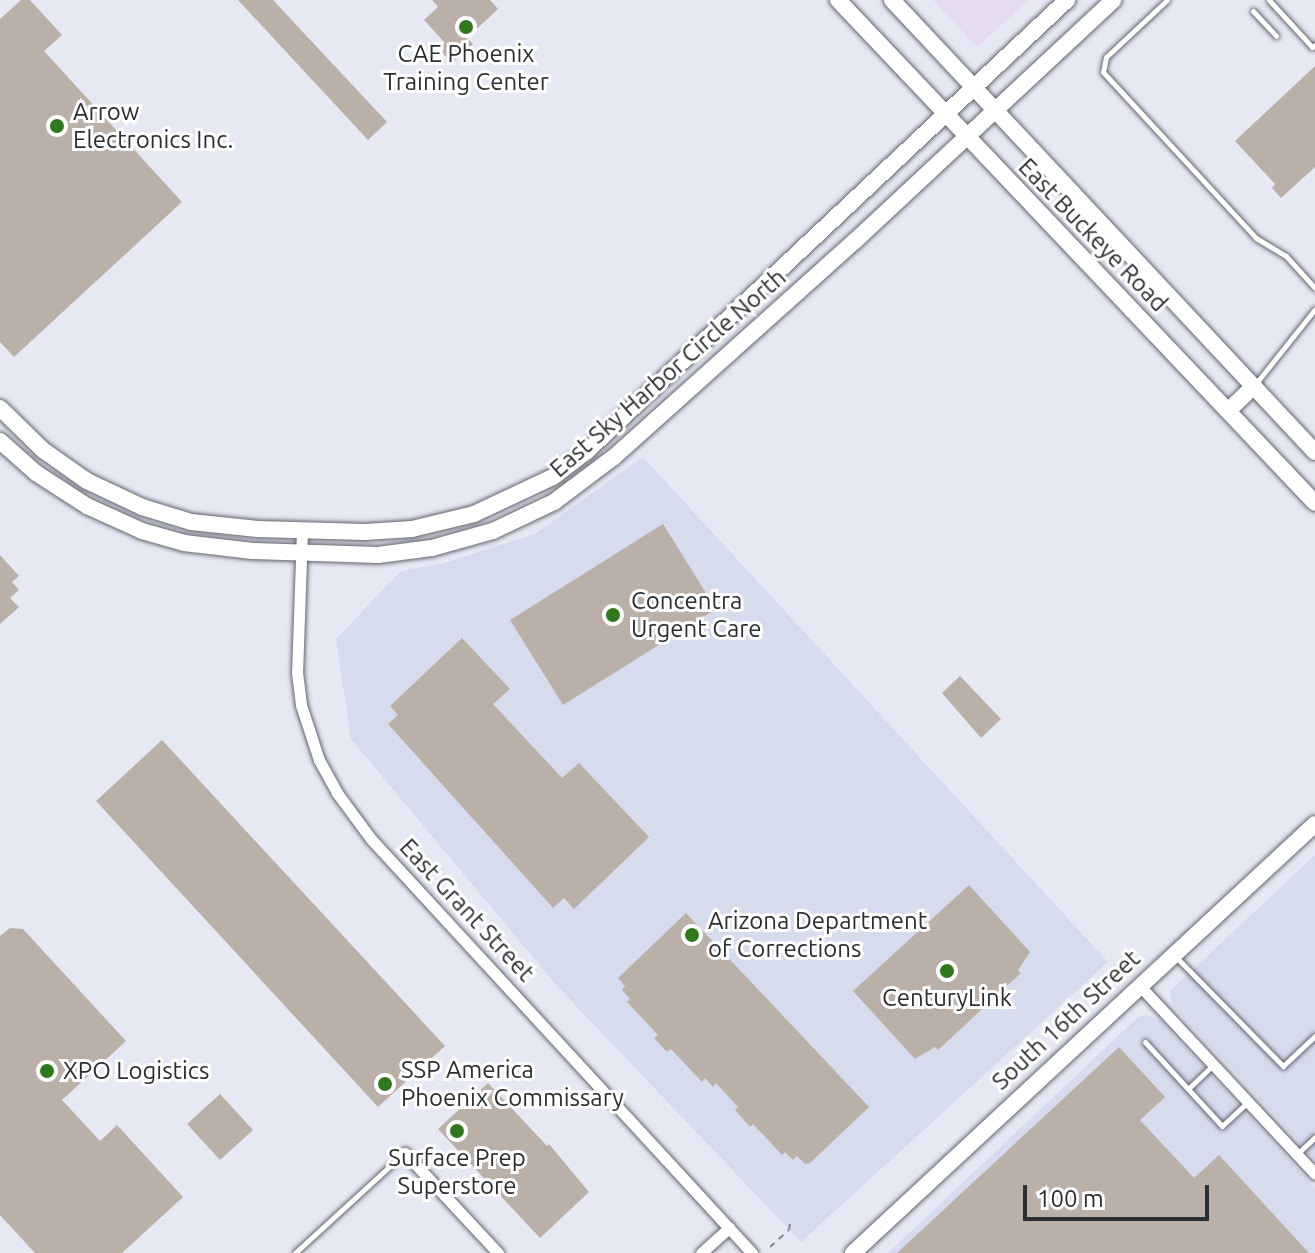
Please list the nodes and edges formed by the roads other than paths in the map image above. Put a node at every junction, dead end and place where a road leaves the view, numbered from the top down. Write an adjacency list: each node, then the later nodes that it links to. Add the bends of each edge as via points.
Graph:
1 (838, 0): 12 (street, East Buckeye Road)
2 (892, 0): 10 (street, East Buckeye Road)
3 (1067, 0): 10 (street, East Sky Harbor Circle North)
4 (1113, 0): 11 (street, East Sky Harbor Circle North)
5 (1167, 0): 14 (lane, via 1106,57 1103,72 1256,238 1286,256)
6 (1269, 0): 9 (lane)
7 (1253, 11): 8 (lane)
8 (1276, 36)
9 (1315, 45)
10 (974, 87): 11 (street, East Buckeye Road); 12 (street, East Sky Harbor Circle North)
11 (995, 110): 13 (street, East Sky Harbor Circle North); 16 (street, East Buckeye Road)
12 (945, 114): 13 (street, East Buckeye Road); 24 (street, East Sky Harbor Circle North, via 605,435 553,477 496,506 434,525)
13 (967, 137): 18 (street, East Buckeye Road); 25 (street, East Sky Harbor Circle North, via 614,457 554,502 479,536 432,548 378,555)
14 (1313, 283)
15 (1315, 309): 16 (lane)
16 (1254, 386): 18 (street); 20 (street, East Buckeye Road)
17 (0, 408): 22 (street, East Sky Harbor Circle North, via 43,450 87,481 142,507)
18 (1229, 410): 21 (street, East Buckeye Road)
19 (0, 441): 23 (street, East Sky Harbor Circle North, via 53,486)
20 (1315, 452)
21 (1315, 503)
22 (191, 522): 23 (street); 24 (street, East Sky Harbor Circle North)
23 (121, 523): 25 (street, East Sky Harbor Circle North, via 205,547)
24 (302, 531): 25 (street, East Grant Street)
25 (301, 553): 38 (street, East Grant Street, via 301,705 319,760 337,793 371,839)
26 (1315, 824): 27 (street, South 16th Street)
27 (1173, 954): 28 (street, South 16th Street); 29 (lane, via 1283,1066)
28 (1139, 985): 31 (street); 43 (street, South 16th Street)
29 (1315, 1036)
30 (1145, 1042): 32 (lane)
31 (1213, 1065): 32 (lane); 33 (street)
32 (1188, 1089): 33 (lane, via 1222,1126)
33 (1248, 1102): 36 (street)
34 (1315, 1137): 36 (lane)
35 (405, 1153): 39 (lane); 40 (street)
36 (1297, 1154): 37 (street)
37 (1315, 1174)
38 (729, 1228): 41 (street); 42 (street, East Grant Street)
39 (295, 1253)
40 (498, 1253)
41 (701, 1253)
42 (752, 1253)
43 (853, 1253)

